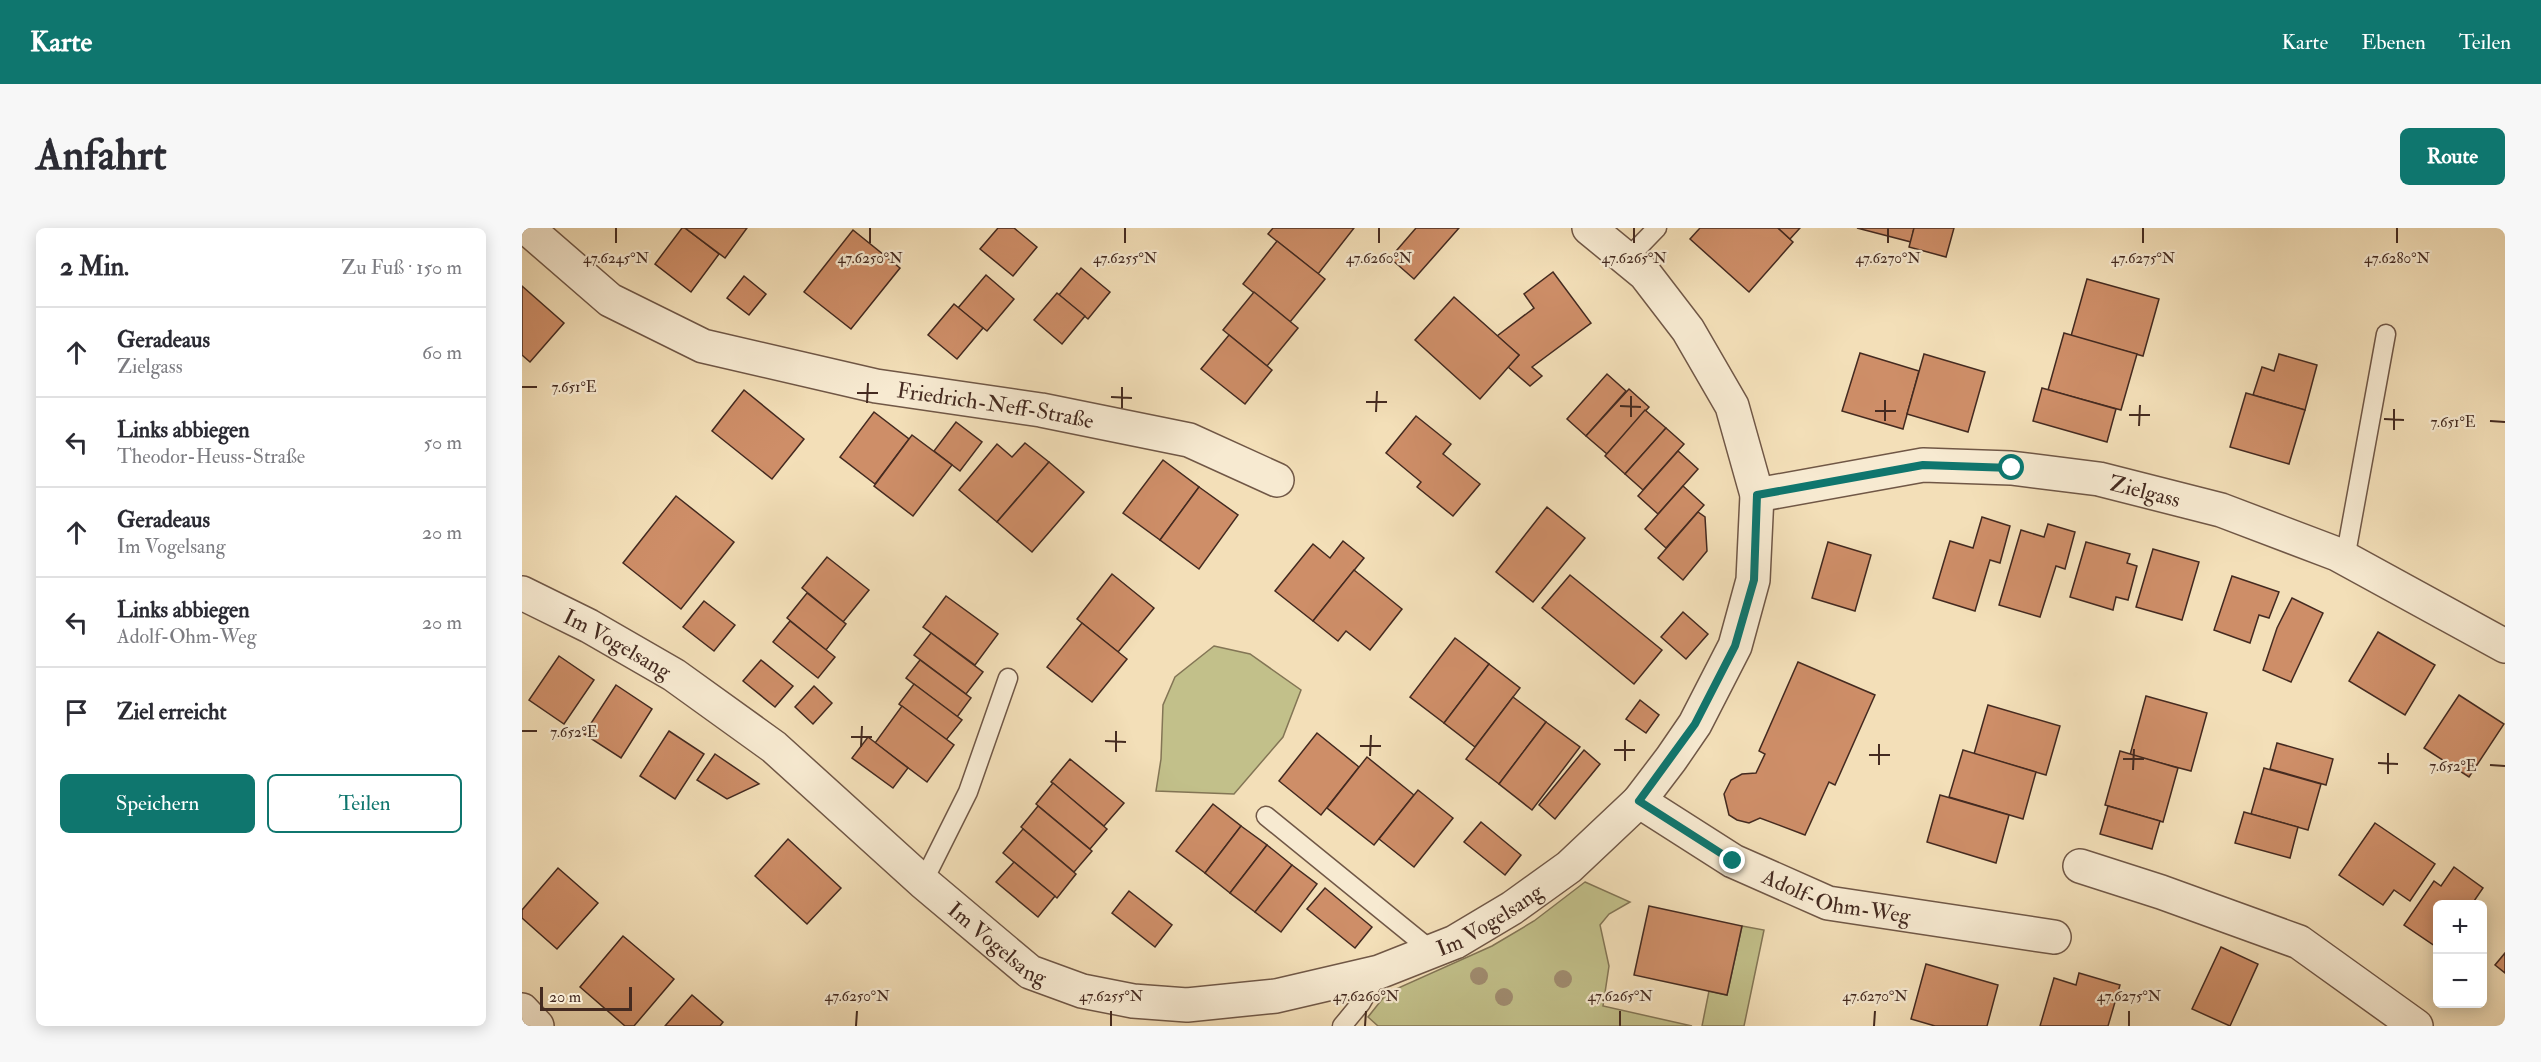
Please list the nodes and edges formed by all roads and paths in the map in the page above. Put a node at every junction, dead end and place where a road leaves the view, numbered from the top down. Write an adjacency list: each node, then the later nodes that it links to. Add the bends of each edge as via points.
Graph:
1 (527, 228): 6 (street, Friedrich-Neff-Straße, via 610,300 703,346 876,386 1041,410 1189,440)
2 (1589, 228): 4 (street, Im Vogelsang)
3 (1657, 228): 4 (lane)
4 (1627, 259): 7 (street, Im Vogelsang, via 1645,274 1688,330 1732,406)
5 (2386, 334): 8 (lane)
6 (1277, 480)
7 (1757, 495): 8 (street, Zielgass, via 1923,465 2012,468 2099,479 2221,510); 12 (street, Im Vogelsang, via 1754,580 1735,646 1695,724)
8 (2345, 559): 10 (street, Zielgass)
9 (522, 593): 15 (street, Im Vogelsang, via 674,675 765,741)
10 (2505, 646)
11 (1008, 678): 15 (lane, via 968,792)
12 (1639, 801): 16 (street, Adolf-Ohm-Weg, via 1733,861 1828,903); 17 (street, Im Vogelsang, via 1569,867 1512,908)
13 (1266, 816): 17 (lane)
14 (2080, 866): 22 (street, via 2299,942)
15 (923, 882): 18 (street, Im Vogelsang, via 1030,972 1082,991 1133,1001 1187,1005 1276,996)
16 (2054, 937)
17 (1432, 951): 18 (street, Im Vogelsang)
18 (1379, 972): 21 (lane)
19 (522, 1010): 20 (street)
20 (537, 1026)
21 (1342, 1026)
22 (2416, 1026)

